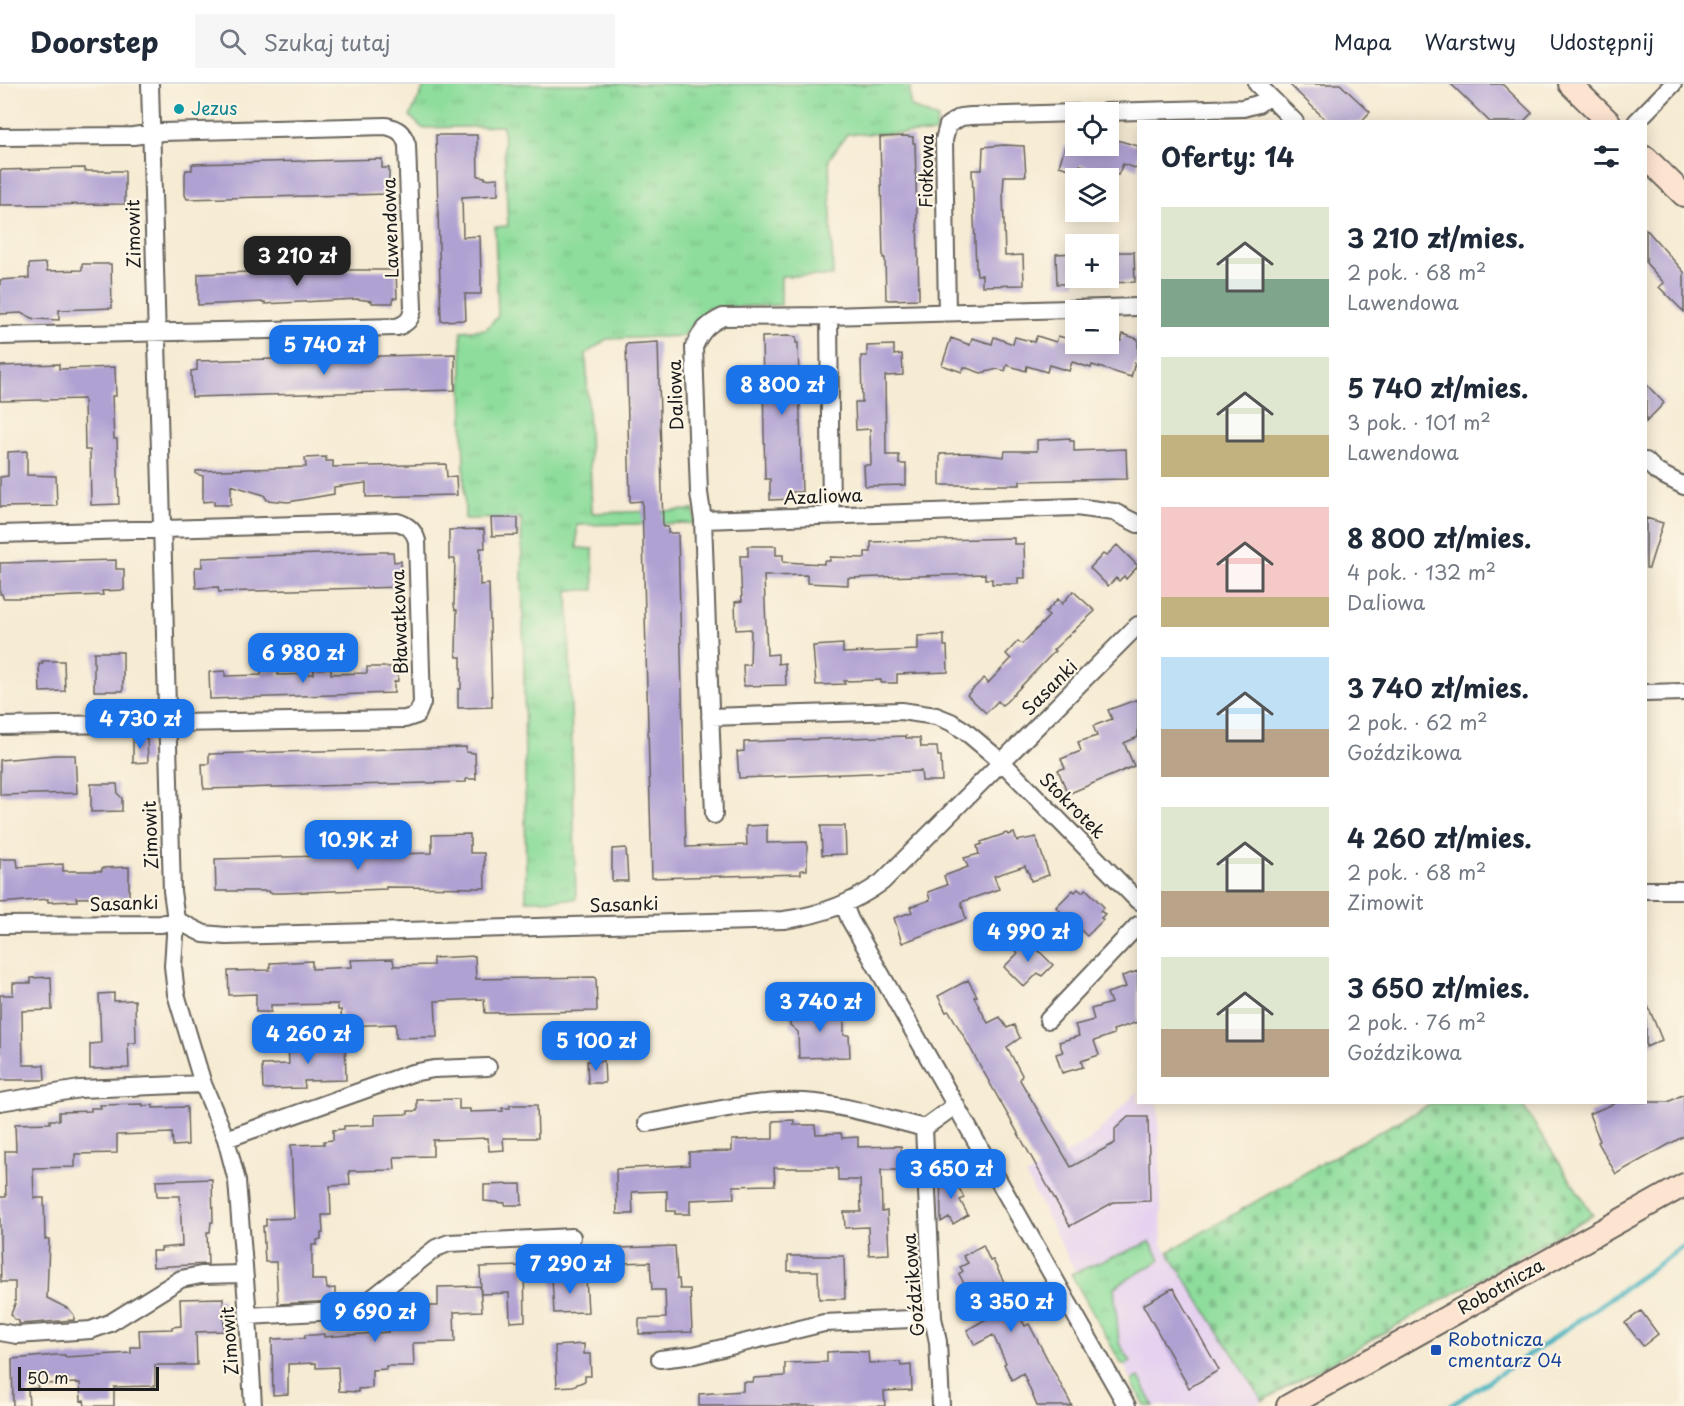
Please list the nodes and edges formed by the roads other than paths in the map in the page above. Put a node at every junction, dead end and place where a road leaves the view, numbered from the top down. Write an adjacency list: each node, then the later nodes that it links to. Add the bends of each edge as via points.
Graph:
1 (150, 84): 10 (street, Zimowit)
2 (1570, 84): 8 (street)
3 (1673, 84): 9 (street)
4 (1263, 90): 5 (street, via 1258,104 1243,108); 7 (street)
5 (1119, 112)
6 (1065, 113): 15 (street, Fiołkowa, via 971,116 948,125 944,140)
7 (1293, 120)
8 (1607, 120)
9 (1638, 120)
10 (151, 133): 11 (street); 17 (street, Zimowit); 17 (street, Lawendowa, via 386,126 397,129 407,145 413,308 406,324 397,327)
11 (0, 137)
12 (1647, 159): 13 (street)
13 (1684, 195)
14 (1137, 307): 15 (street, Daliowa)
15 (947, 312): 16 (street, Daliowa)
16 (829, 316): 21 (street); 22 (street, Daliowa, via 723,317 700,333 694,347)
17 (156, 334): 18 (street); 24 (street, Zimowit)
18 (0, 336)
19 (1647, 462): 20 (street)
20 (1684, 486)
21 (831, 516): 22 (street, Azaliowa); 23 (street, Azaliowa, via 1076,507 1114,512)
22 (703, 520): 29 (street)
23 (1137, 524)
24 (161, 530): 25 (street); 30 (street, Zimowit); 30 (street, Bławatkowa, via 397,522 410,528 417,541 422,692 421,710 405,719)
25 (0, 534)
26 (1137, 626): 32 (street, Sasanki)
27 (1684, 692): 28 (street)
28 (1647, 693)
29 (710, 717): 32 (street, via 919,712 965,731); 33 (street)
30 (167, 724): 31 (street); 38 (street, Zimowit)
31 (0, 726)
32 (1003, 763): 36 (street, Stokrotek); 37 (street, Sasanki, via 882,882)
33 (714, 815)
34 (1647, 890): 35 (street)
35 (1684, 890)
36 (1137, 900)
37 (844, 905): 38 (street, Sasanki, via 784,920 226,936 204,934); 45 (street)
38 (176, 920): 39 (street, Sasanki, via 161,924); 43 (street, Zimowit, via 175,987)
39 (0, 925)
40 (1137, 927): 41 (street)
41 (1048, 1020)
42 (488, 1067): 48 (street, via 412,1073)
43 (203, 1084): 44 (street, via 74,1090); 48 (street, Zimowit)
44 (0, 1102)
45 (956, 1105): 47 (street); 58 (street)
46 (647, 1123): 47 (street, via 785,1102 834,1106)
47 (924, 1128): 53 (street, Goździkowa)
48 (226, 1139): 51 (street, Zimowit, via 237,1181)
49 (1684, 1185): 59 (street, Robotnicza)
50 (572, 1237): 52 (street, via 449,1243 436,1248 355,1310)
51 (244, 1274): 52 (street, Zimowit); 54 (street, via 181,1279 110,1323 91,1330 16,1335)
52 (248, 1316): 56 (street, Zimowit)
53 (933, 1318): 55 (street, via 824,1323 694,1355); 57 (street, Goździkowa)
54 (0, 1332)
55 (660, 1359)
56 (253, 1406)
57 (941, 1406)
58 (1127, 1406)
59 (1288, 1406)

